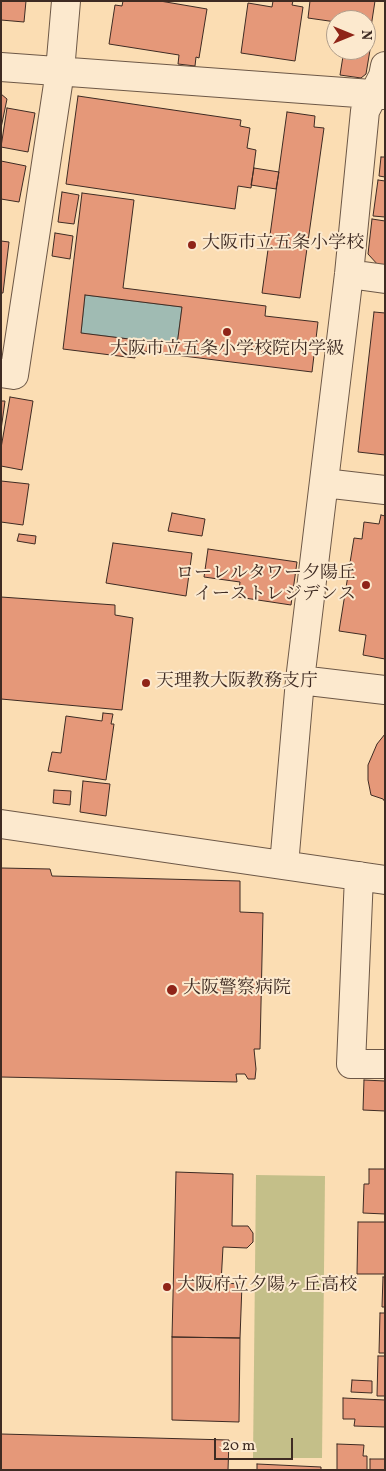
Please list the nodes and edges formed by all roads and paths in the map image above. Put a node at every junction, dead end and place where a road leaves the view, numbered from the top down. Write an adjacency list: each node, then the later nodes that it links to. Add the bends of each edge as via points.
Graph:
1 (66, 1): 4 (street)
2 (385, 66): 5 (street)
3 (1, 67): 4 (street)
4 (60, 71): 5 (street); 8 (street, via 14,375)
5 (380, 94): 6 (street, via 365,111)
6 (349, 274): 7 (street); 9 (street)
7 (385, 279)
8 (1, 373)
9 (324, 483): 10 (street); 11 (street)
10 (385, 490)
11 (300, 680): 12 (street); 14 (street)
12 (385, 690)
13 (1, 824): 14 (street)
14 (284, 865): 15 (street)
15 (372, 878): 16 (street, via 351,1064)
16 (385, 1064)

